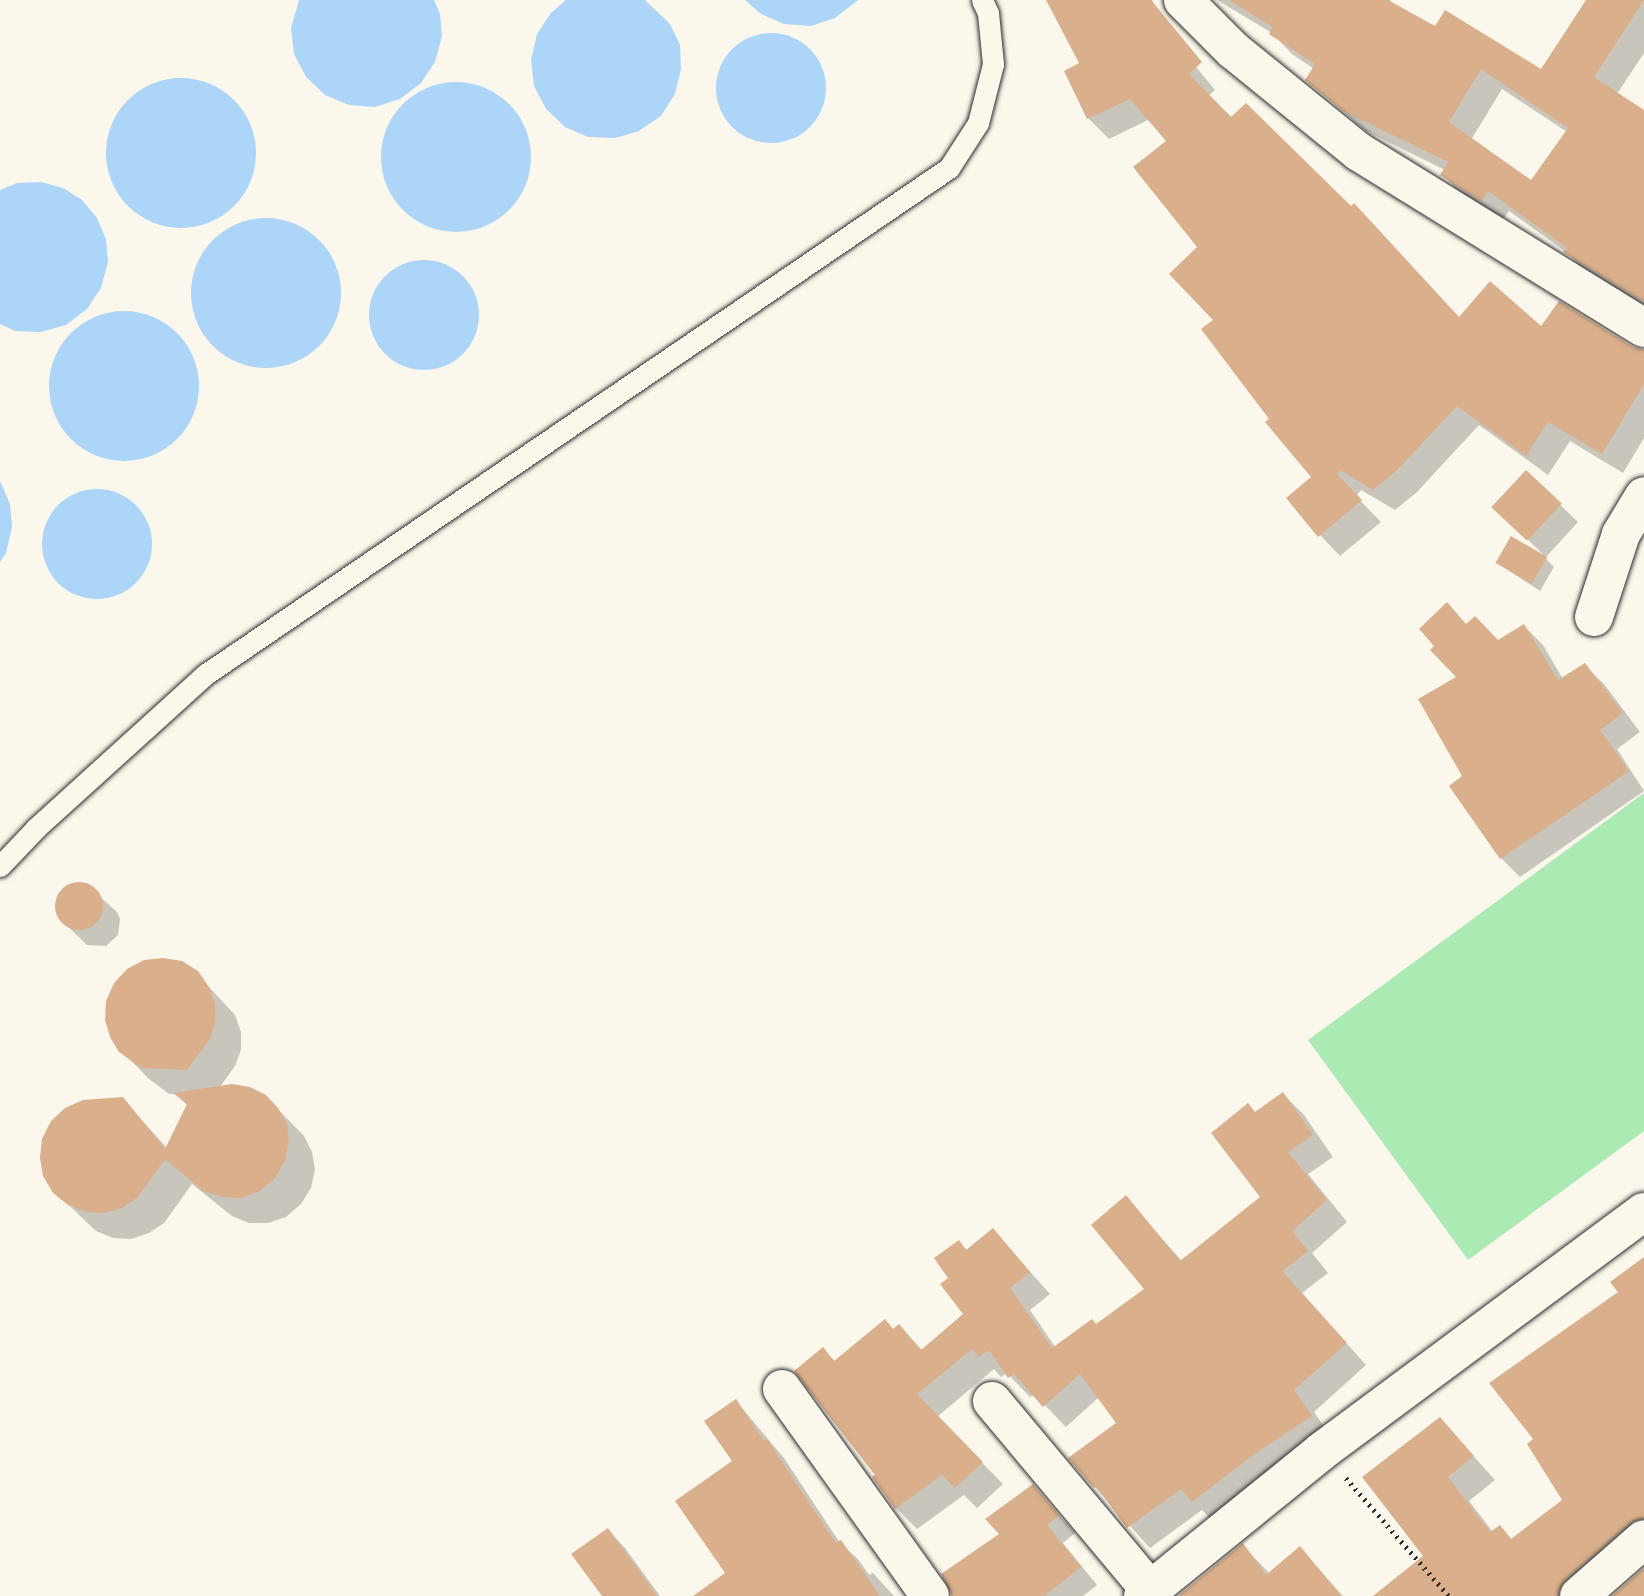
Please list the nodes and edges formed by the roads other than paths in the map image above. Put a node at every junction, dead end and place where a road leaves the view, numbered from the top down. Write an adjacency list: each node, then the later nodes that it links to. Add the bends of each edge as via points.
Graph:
1 (982, 0): 6 (lane, via 988,13 993,64 978,123 949,167 206,674)
2 (1183, 0): 3 (street, via 1233,50 1359,152)
3 (1644, 328)
4 (1644, 496): 5 (street, via 1621,534)
5 (1594, 617)
6 (0, 866)
7 (1644, 1212): 11 (street, via 1322,1451)
8 (782, 1389): 12 (street)
9 (992, 1401): 11 (street)
10 (1644, 1539): 13 (street)
11 (1146, 1593)
12 (930, 1596)
13 (1579, 1596)

